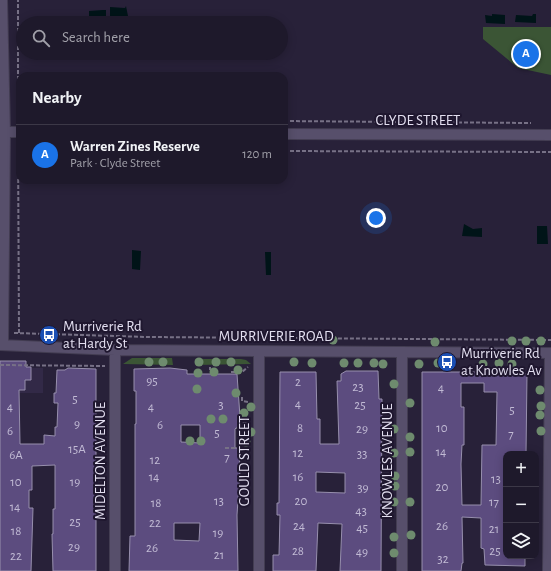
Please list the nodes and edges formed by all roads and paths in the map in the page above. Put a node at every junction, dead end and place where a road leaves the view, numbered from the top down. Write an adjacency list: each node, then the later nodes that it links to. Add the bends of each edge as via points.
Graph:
1 (2, 0): 8 (street)
2 (18, 0): 3 (path)
3 (18, 16)
4 (18, 60): 5 (path)
5 (19, 72)
6 (288, 121): 7 (path)
7 (536, 123)
8 (2, 132): 9 (street); 15 (street)
9 (16, 132)
10 (288, 134): 11 (street, CLYDE STREET)
11 (551, 135)
12 (288, 151): 13 (path)
13 (551, 152)
14 (19, 184): 16 (path)
15 (3, 333): 16 (path); 18 (street)
16 (19, 333): 17 (path, via 148,337)
17 (551, 340)
18 (2, 345): 19 (street, MURRIVERIE ROAD)
19 (115, 350): 20 (street, MURRIVERIE ROAD); 33 (street, MIDELTON AVENUE)
20 (259, 351): 21 (street, MURRIVERIE ROAD); 34 (street, GOULD STREET)
21 (402, 352): 22 (street, MURRIVERIE ROAD); 35 (street, KNOWLES AVENUE)
22 (551, 353): 36 (street)
23 (0, 365): 24 (path)
24 (108, 366)
25 (248, 367): 26 (path, via 242,372)
26 (231, 372)
27 (242, 397): 28 (path, via 242,401)
28 (248, 402)
29 (248, 422): 30 (path, via 241,422 241,428)
30 (236, 428)
31 (238, 446): 32 (path)
32 (225, 448)
33 (115, 571)
34 (259, 571)
35 (402, 571)
36 (548, 571)

